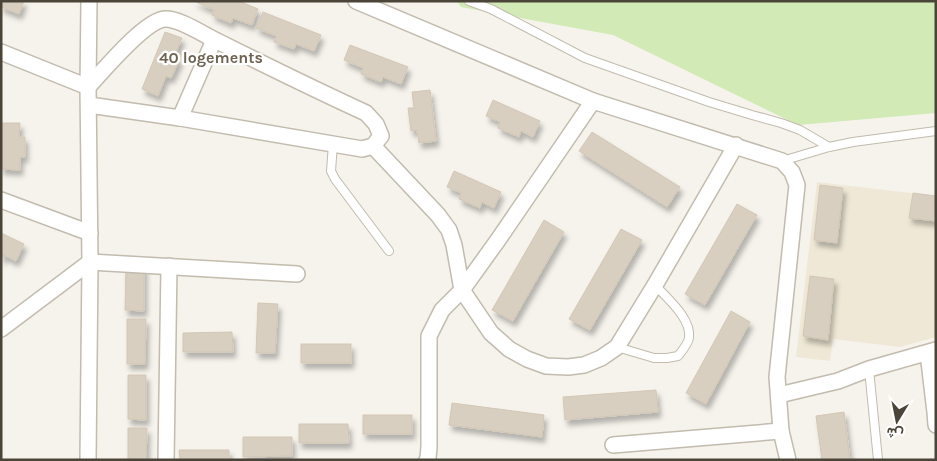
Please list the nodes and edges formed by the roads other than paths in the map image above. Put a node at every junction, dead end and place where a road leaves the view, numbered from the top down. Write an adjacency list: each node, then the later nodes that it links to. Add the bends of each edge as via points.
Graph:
1 (89, 1): 6 (street)
2 (356, 1): 7 (street)
3 (469, 1): 14 (lane, via 491,9 585,58 709,102 781,123)
4 (214, 40): 6 (street, via 165,19 152,23); 9 (street); 13 (street, via 366,114 376,124 381,136)
5 (1, 52): 6 (street)
6 (88, 87): 8 (street)
7 (593, 101): 12 (street); 23 (street)
8 (89, 105): 9 (street); 17 (street)
9 (180, 118): 11 (street)
10 (936, 131): 14 (lane)
11 (333, 144): 13 (street, via 362,149); 18 (lane, via 331,172 334,179)
12 (736, 145): 15 (street); 22 (street)
13 (373, 146): 23 (street, via 449,230)
14 (829, 147): 15 (lane)
15 (782, 160): 28 (street, via 797,185 777,377)
16 (1, 200): 17 (street)
17 (90, 233): 19 (street)
18 (389, 250)
19 (90, 262): 20 (street); 24 (street); 33 (street)
20 (169, 266): 21 (street); 34 (street)
21 (297, 274)
22 (655, 286): 25 (street); 25 (lane, via 682,316 689,330 689,340 678,356 667,358 654,358)
23 (462, 290): 25 (street, via 491,332 509,348 546,366 584,365); 35 (street, via 442,310 429,336)
24 (1, 329)
25 (617, 347)
26 (932, 351): 27 (street); 29 (street)
27 (869, 369): 28 (street, via 838,381); 37 (lane)
28 (778, 395): 31 (street)
29 (936, 412): 30 (street)
30 (936, 426)
31 (781, 431): 32 (street); 36 (street)
32 (613, 445)
33 (88, 460)
34 (166, 460)
35 (427, 460)
36 (788, 460)
37 (878, 460)

